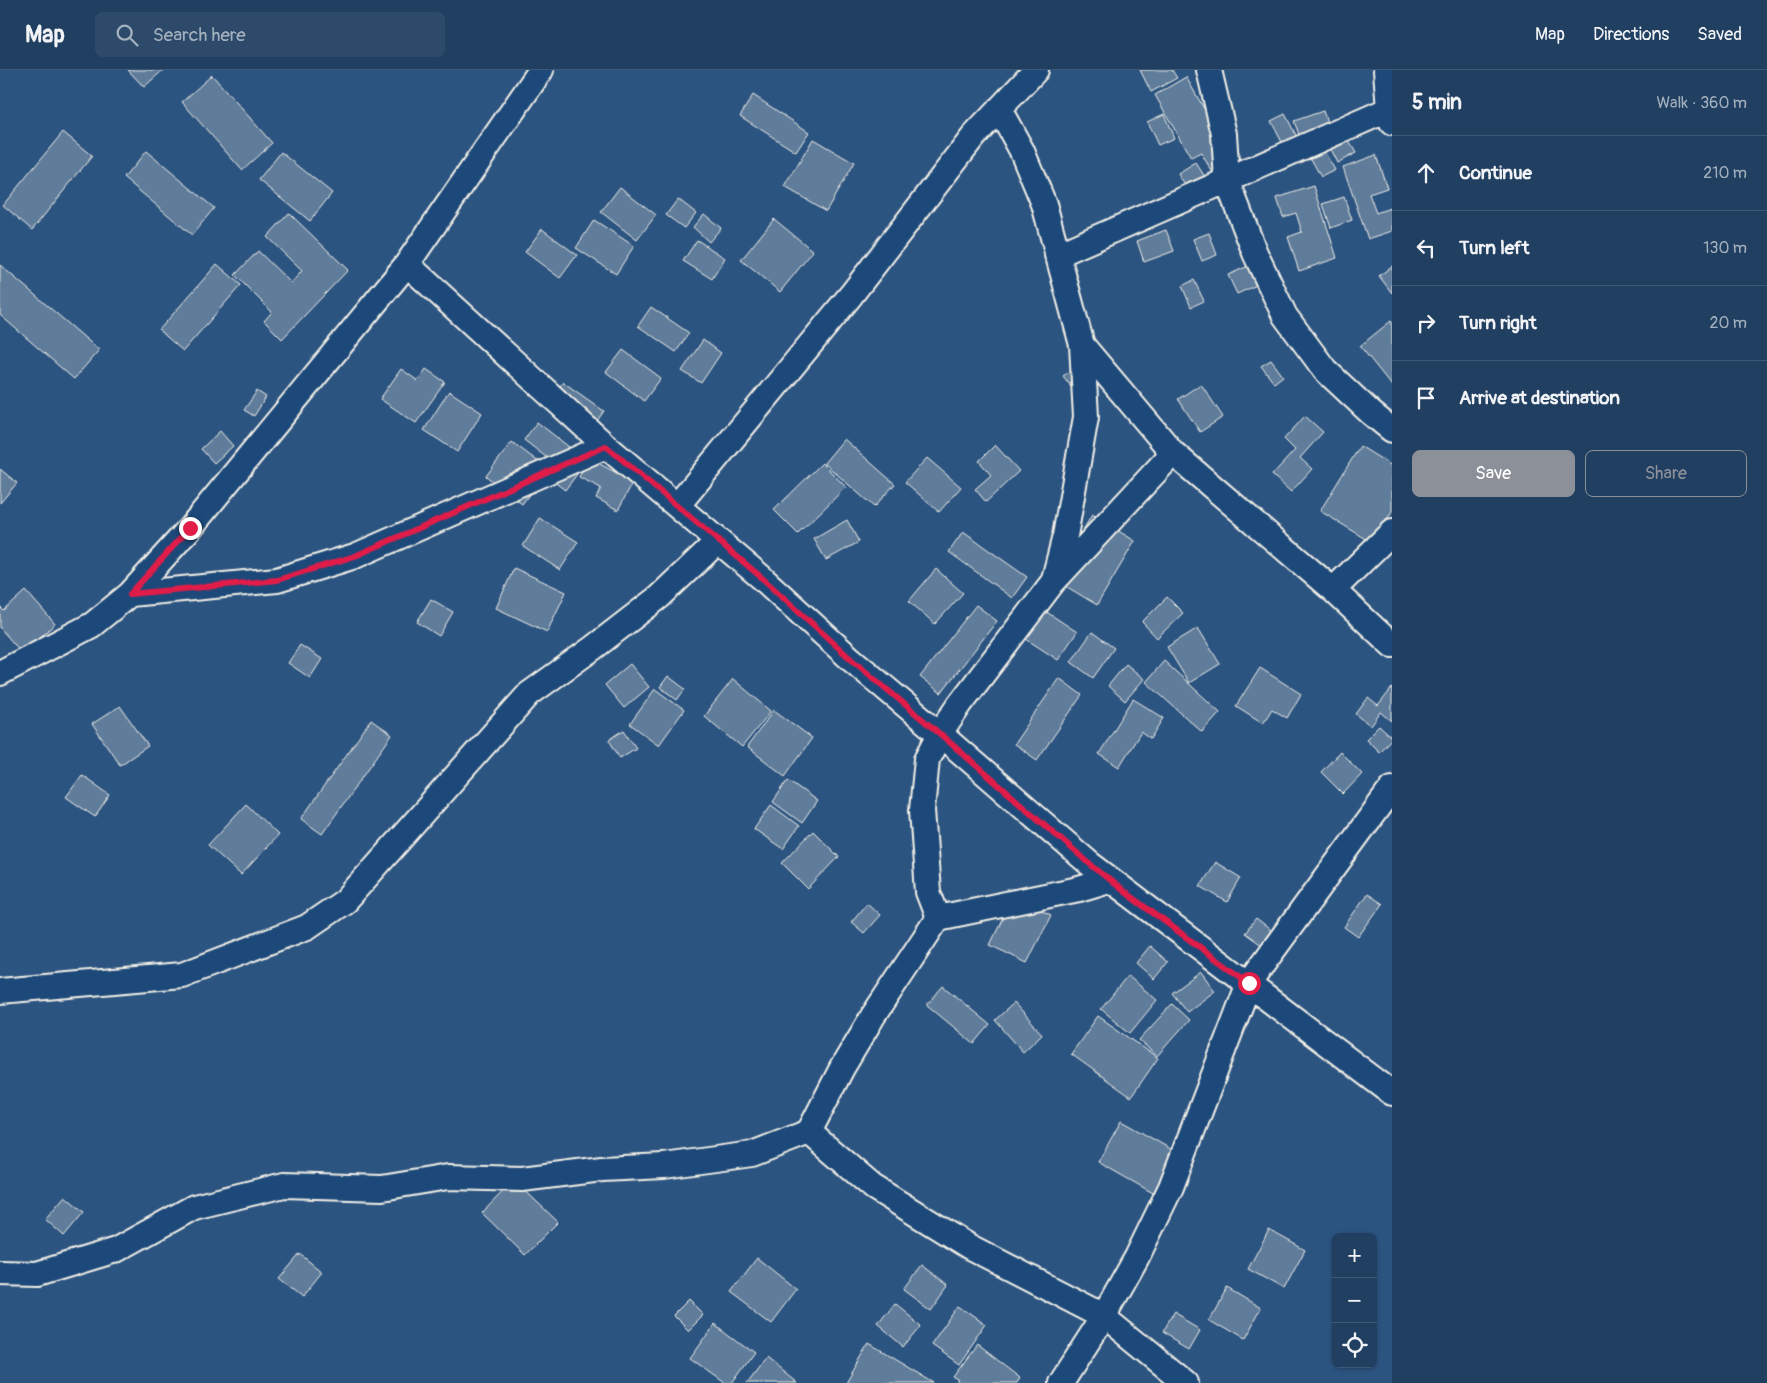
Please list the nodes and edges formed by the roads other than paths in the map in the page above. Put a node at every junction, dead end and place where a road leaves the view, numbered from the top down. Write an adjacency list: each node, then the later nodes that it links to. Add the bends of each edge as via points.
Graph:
1 (541, 70): 9 (street)
2 (1036, 70): 5 (street)
3 (1209, 70): 7 (street, via 1224,134)
4 (1386, 70): 6 (street)
5 (999, 109): 8 (street, via 1037,186); 14 (street)
6 (1391, 114): 7 (street)
7 (1227, 180): 8 (street); 11 (street, via 1255,253 1285,316 1324,370)
8 (1058, 255): 10 (street)
9 (407, 264): 12 (street); 19 (street, via 190,528)
10 (1082, 344): 13 (street); 17 (street, via 1086,417 1065,536)
11 (1392, 430)
12 (606, 446): 14 (street); 19 (street, via 355,556 277,580)
13 (1174, 453): 17 (street); 18 (street)
14 (677, 506): 16 (street)
15 (1392, 532): 18 (street)
16 (718, 541): 22 (street); 27 (street, via 659,597 529,694 345,901 307,927 182,975)
17 (1053, 582): 22 (street)
18 (1333, 590): 20 (street)
19 (130, 594): 21 (street, via 92,625)
20 (1392, 645)
21 (0, 673)
22 (940, 734): 24 (street); 25 (street, via 927,759 922,810 928,892)
23 (1392, 788): 26 (street)
24 (1109, 880): 25 (street); 26 (street)
25 (938, 918): 29 (street, via 873,1016)
26 (1249, 983): 28 (street); 31 (street, via 1172,1187)
27 (0, 991)
28 (1392, 1093)
29 (809, 1132): 30 (street, via 752,1154 664,1166 602,1169 522,1179 448,1177 382,1188 284,1185 194,1208 116,1250 37,1274); 31 (street, via 873,1187 970,1247)
30 (0, 1274)
31 (1104, 1316): 32 (street); 33 (street)
32 (1061, 1383)
33 (1186, 1383)

